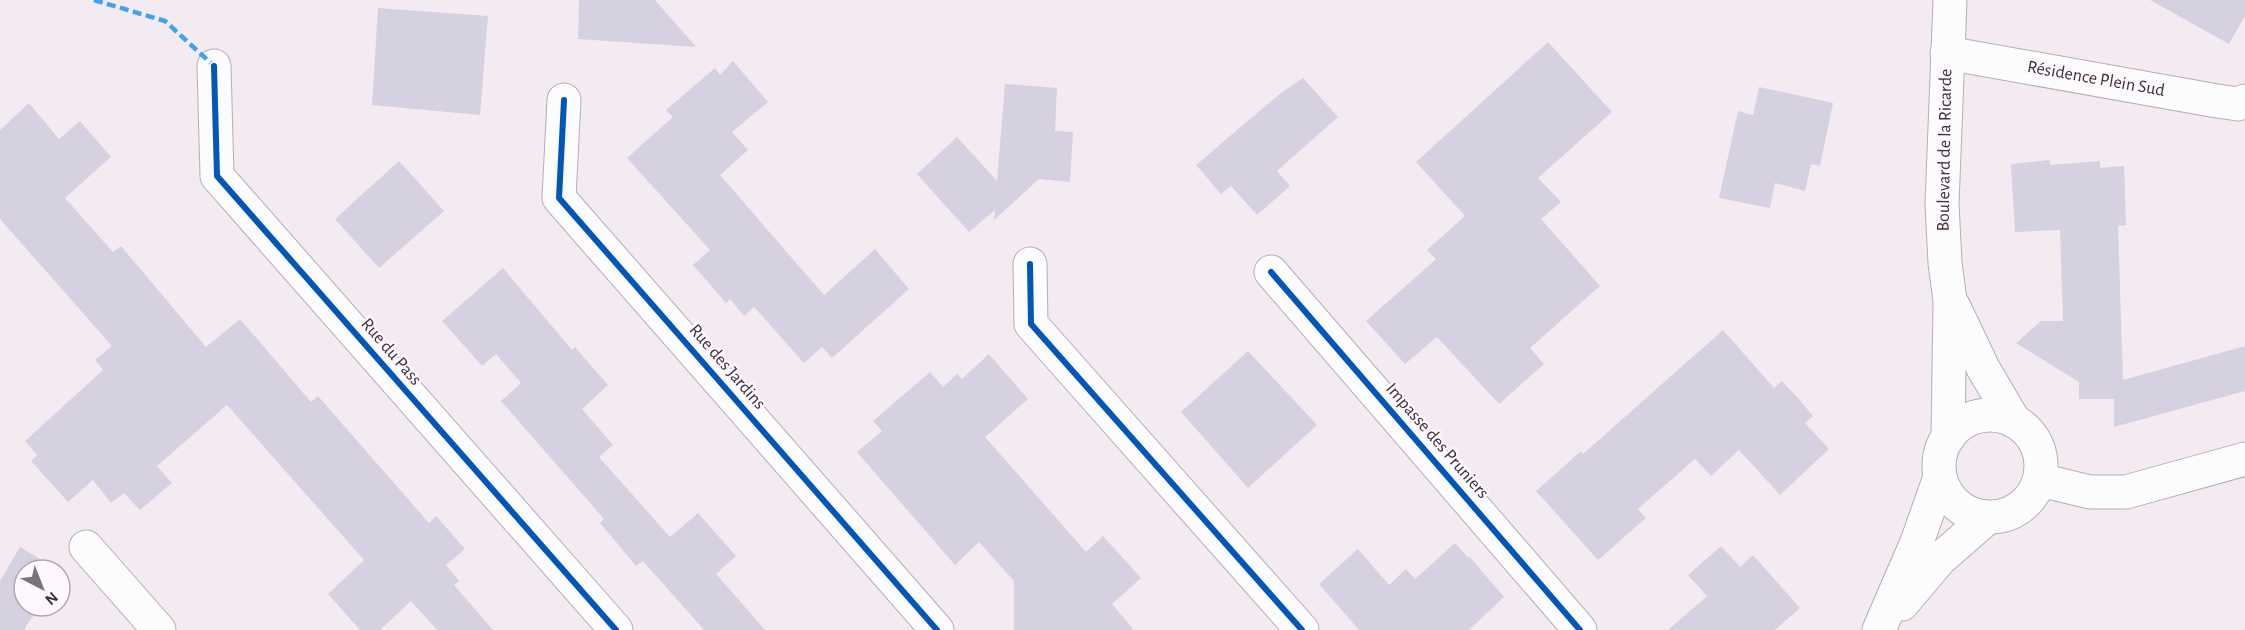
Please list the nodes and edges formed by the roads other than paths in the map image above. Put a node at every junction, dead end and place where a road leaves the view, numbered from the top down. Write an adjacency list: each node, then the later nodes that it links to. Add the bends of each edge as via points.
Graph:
1 (1950, 0): 2 (street, Boulevard de la Ricarde)
2 (1947, 52): 5 (street, Résidence Plein Sud, via 2217,101 2238,104); 8 (street, Boulevard de la Ricarde, via 1942,204)
3 (214, 66): 17 (street, Rue du Pass, via 217,177)
4 (564, 100): 18 (street, Rue des Jardins, via 560,198)
5 (2245, 100)
6 (1030, 264): 19 (street, via 1031,324)
7 (1271, 272): 20 (street, Impasse des Pruniers)
8 (1950, 300): 9 (street, Boulevard de la Ricarde); 10 (street, Boulevard de la Ricarde)
9 (2014, 421): 10 (street, via 1997,416 1971,419); 13 (street, via 2036,443 2041,461)
10 (1948, 438): 12 (street, via 1938,465)
11 (2245, 459): 13 (street, via 2126,492 2090,492)
12 (1940, 477): 14 (street, via 1956,506); 21 (street)
13 (2040, 480): 14 (street, via 2032,496 2012,513)
14 (1987, 518): 21 (street, via 1940,559)
15 (86, 547): 16 (street)
16 (159, 630)
17 (616, 630)
18 (937, 630)
19 (1302, 630)
20 (1580, 630)
21 (1880, 630)

